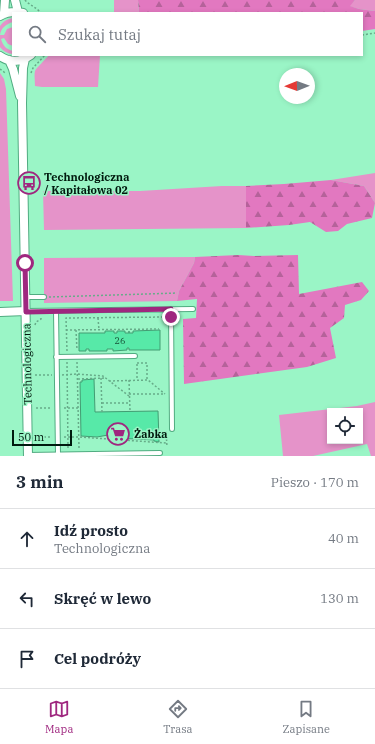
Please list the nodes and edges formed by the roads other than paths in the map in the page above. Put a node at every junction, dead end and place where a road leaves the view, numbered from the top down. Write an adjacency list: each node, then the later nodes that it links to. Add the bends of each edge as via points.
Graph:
1 (5, 0): 4 (street)
2 (15, 0): 3 (street)
3 (20, 12): 4 (street)
4 (2, 15)
5 (0, 56): 7 (street)
6 (28, 57): 7 (street, via 17,61); 8 (street, Technologiczna, via 24,68)
7 (9, 60): 8 (street, Technologiczna)
8 (22, 103): 9 (street, Technologiczna)
9 (26, 297): 10 (lane); 15 (street, Technologiczna)
10 (44, 297)
11 (171, 309): 12 (lane); 13 (lane); 18 (lane)
12 (194, 309)
13 (56, 311): 15 (lane); 17 (lane)
14 (0, 312): 15 (street)
15 (26, 312): 21 (street, Technologiczna)
16 (135, 356): 17 (lane)
17 (56, 357): 20 (lane)
18 (172, 429)
19 (160, 453): 20 (lane)
20 (58, 455): 21 (lane)
21 (28, 456)

